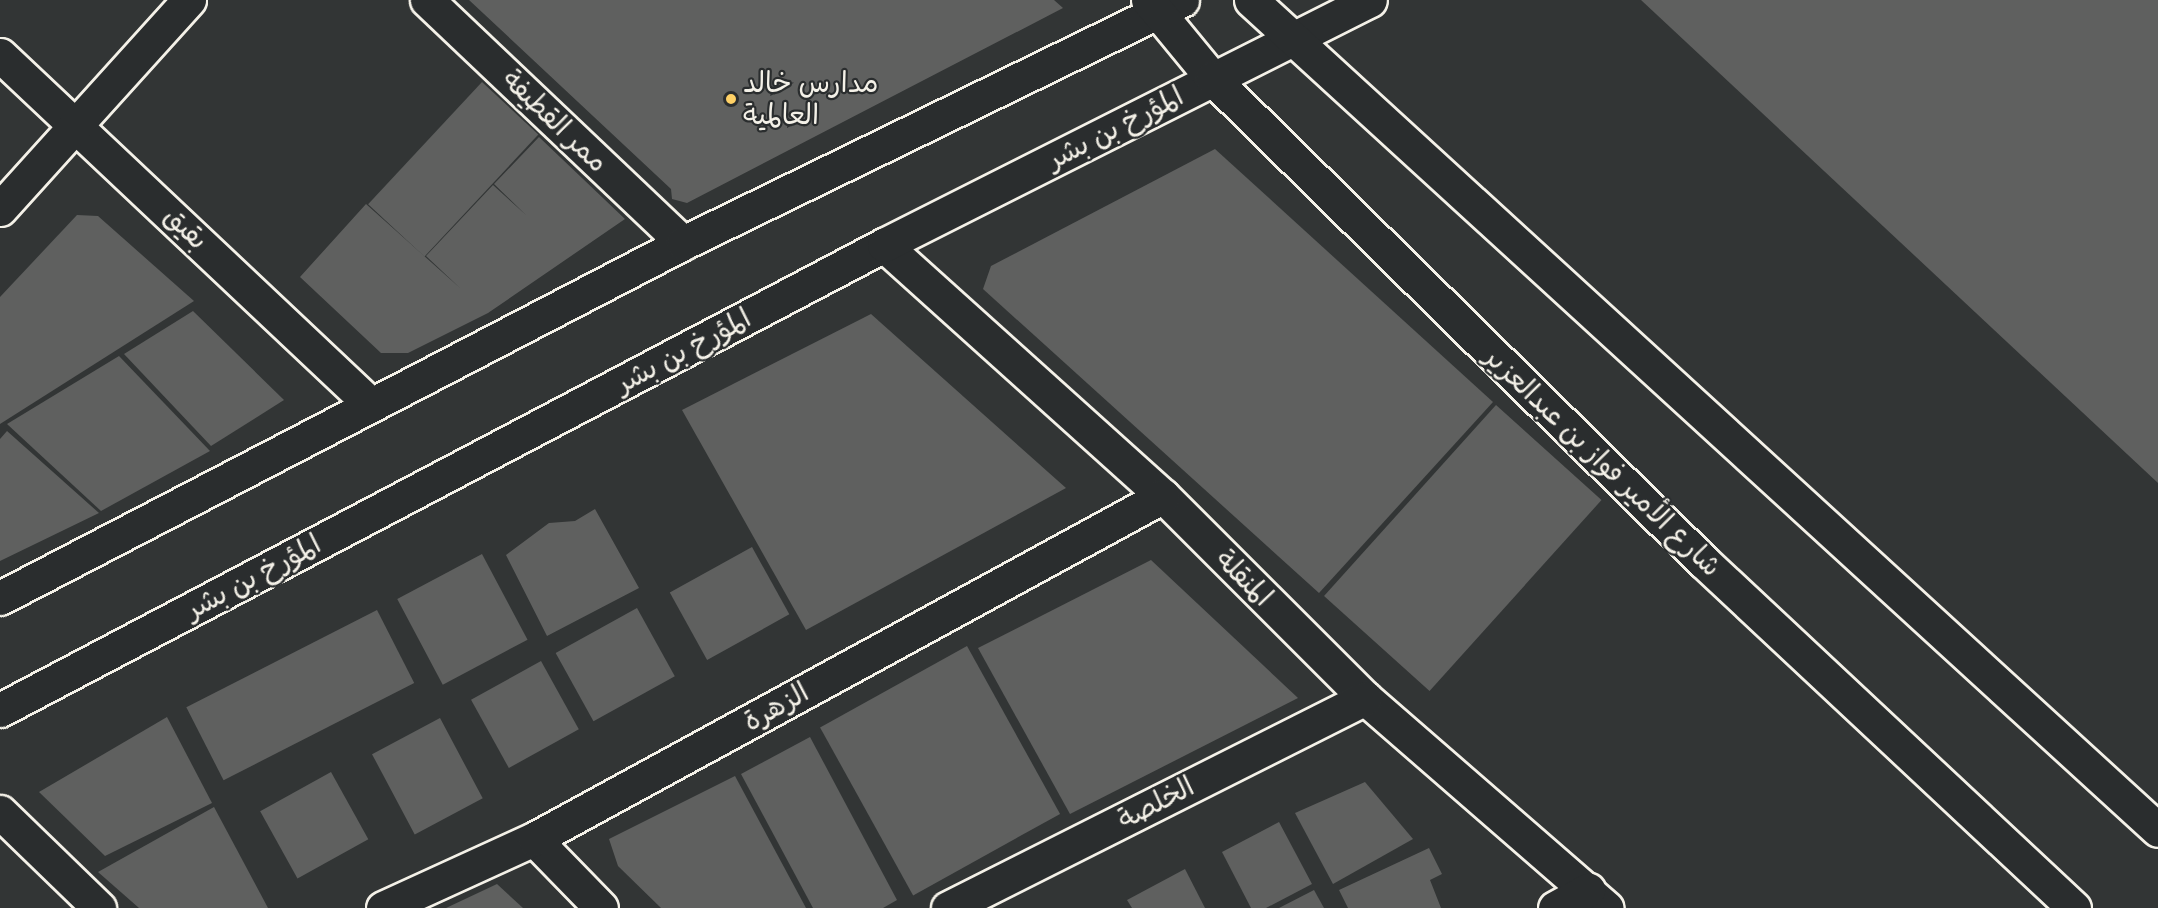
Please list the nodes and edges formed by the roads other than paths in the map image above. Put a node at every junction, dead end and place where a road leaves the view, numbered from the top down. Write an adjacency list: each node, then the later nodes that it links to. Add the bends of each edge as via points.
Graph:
1 (189, 0): 9 (street)
2 (427, 0): 11 (street, ممر القطيفة)
3 (1251, 0): 6 (street)
4 (1370, 0): 6 (street, المؤرخ بن بشر)
5 (1163, 3): 8 (street, شارع الأمير فواز بن عبدالعزير); 11 (street)
6 (1295, 38): 8 (street, المؤرخ بن بشر); 19 (street)
7 (0, 56): 9 (street, بقيق)
8 (1212, 78): 12 (street, المؤرخ بن بشر); 27 (street, شارع الأمير فواز بن عبدالعزير, via 1703,561)
9 (76, 123): 10 (street); 13 (street, بقيق)
10 (0, 209)
11 (682, 243): 13 (street)
12 (884, 245): 14 (street, المنقلة); 17 (street, المؤرخ بن بشر)
13 (369, 403): 15 (street)
14 (1163, 496): 16 (street, المنقلة); 20 (street, الزهرة)
15 (0, 598)
16 (1365, 698): 21 (street, المنقلة); 25 (street, الخلصة)
17 (0, 710)
18 (0, 812): 22 (street)
19 (2158, 830)
20 (534, 839): 23 (street, الزهرة); 24 (street)
21 (1598, 899): 26 (street)
22 (99, 908)
23 (383, 908)
24 (601, 908)
25 (948, 908)
26 (1555, 908)
27 (2074, 908)

